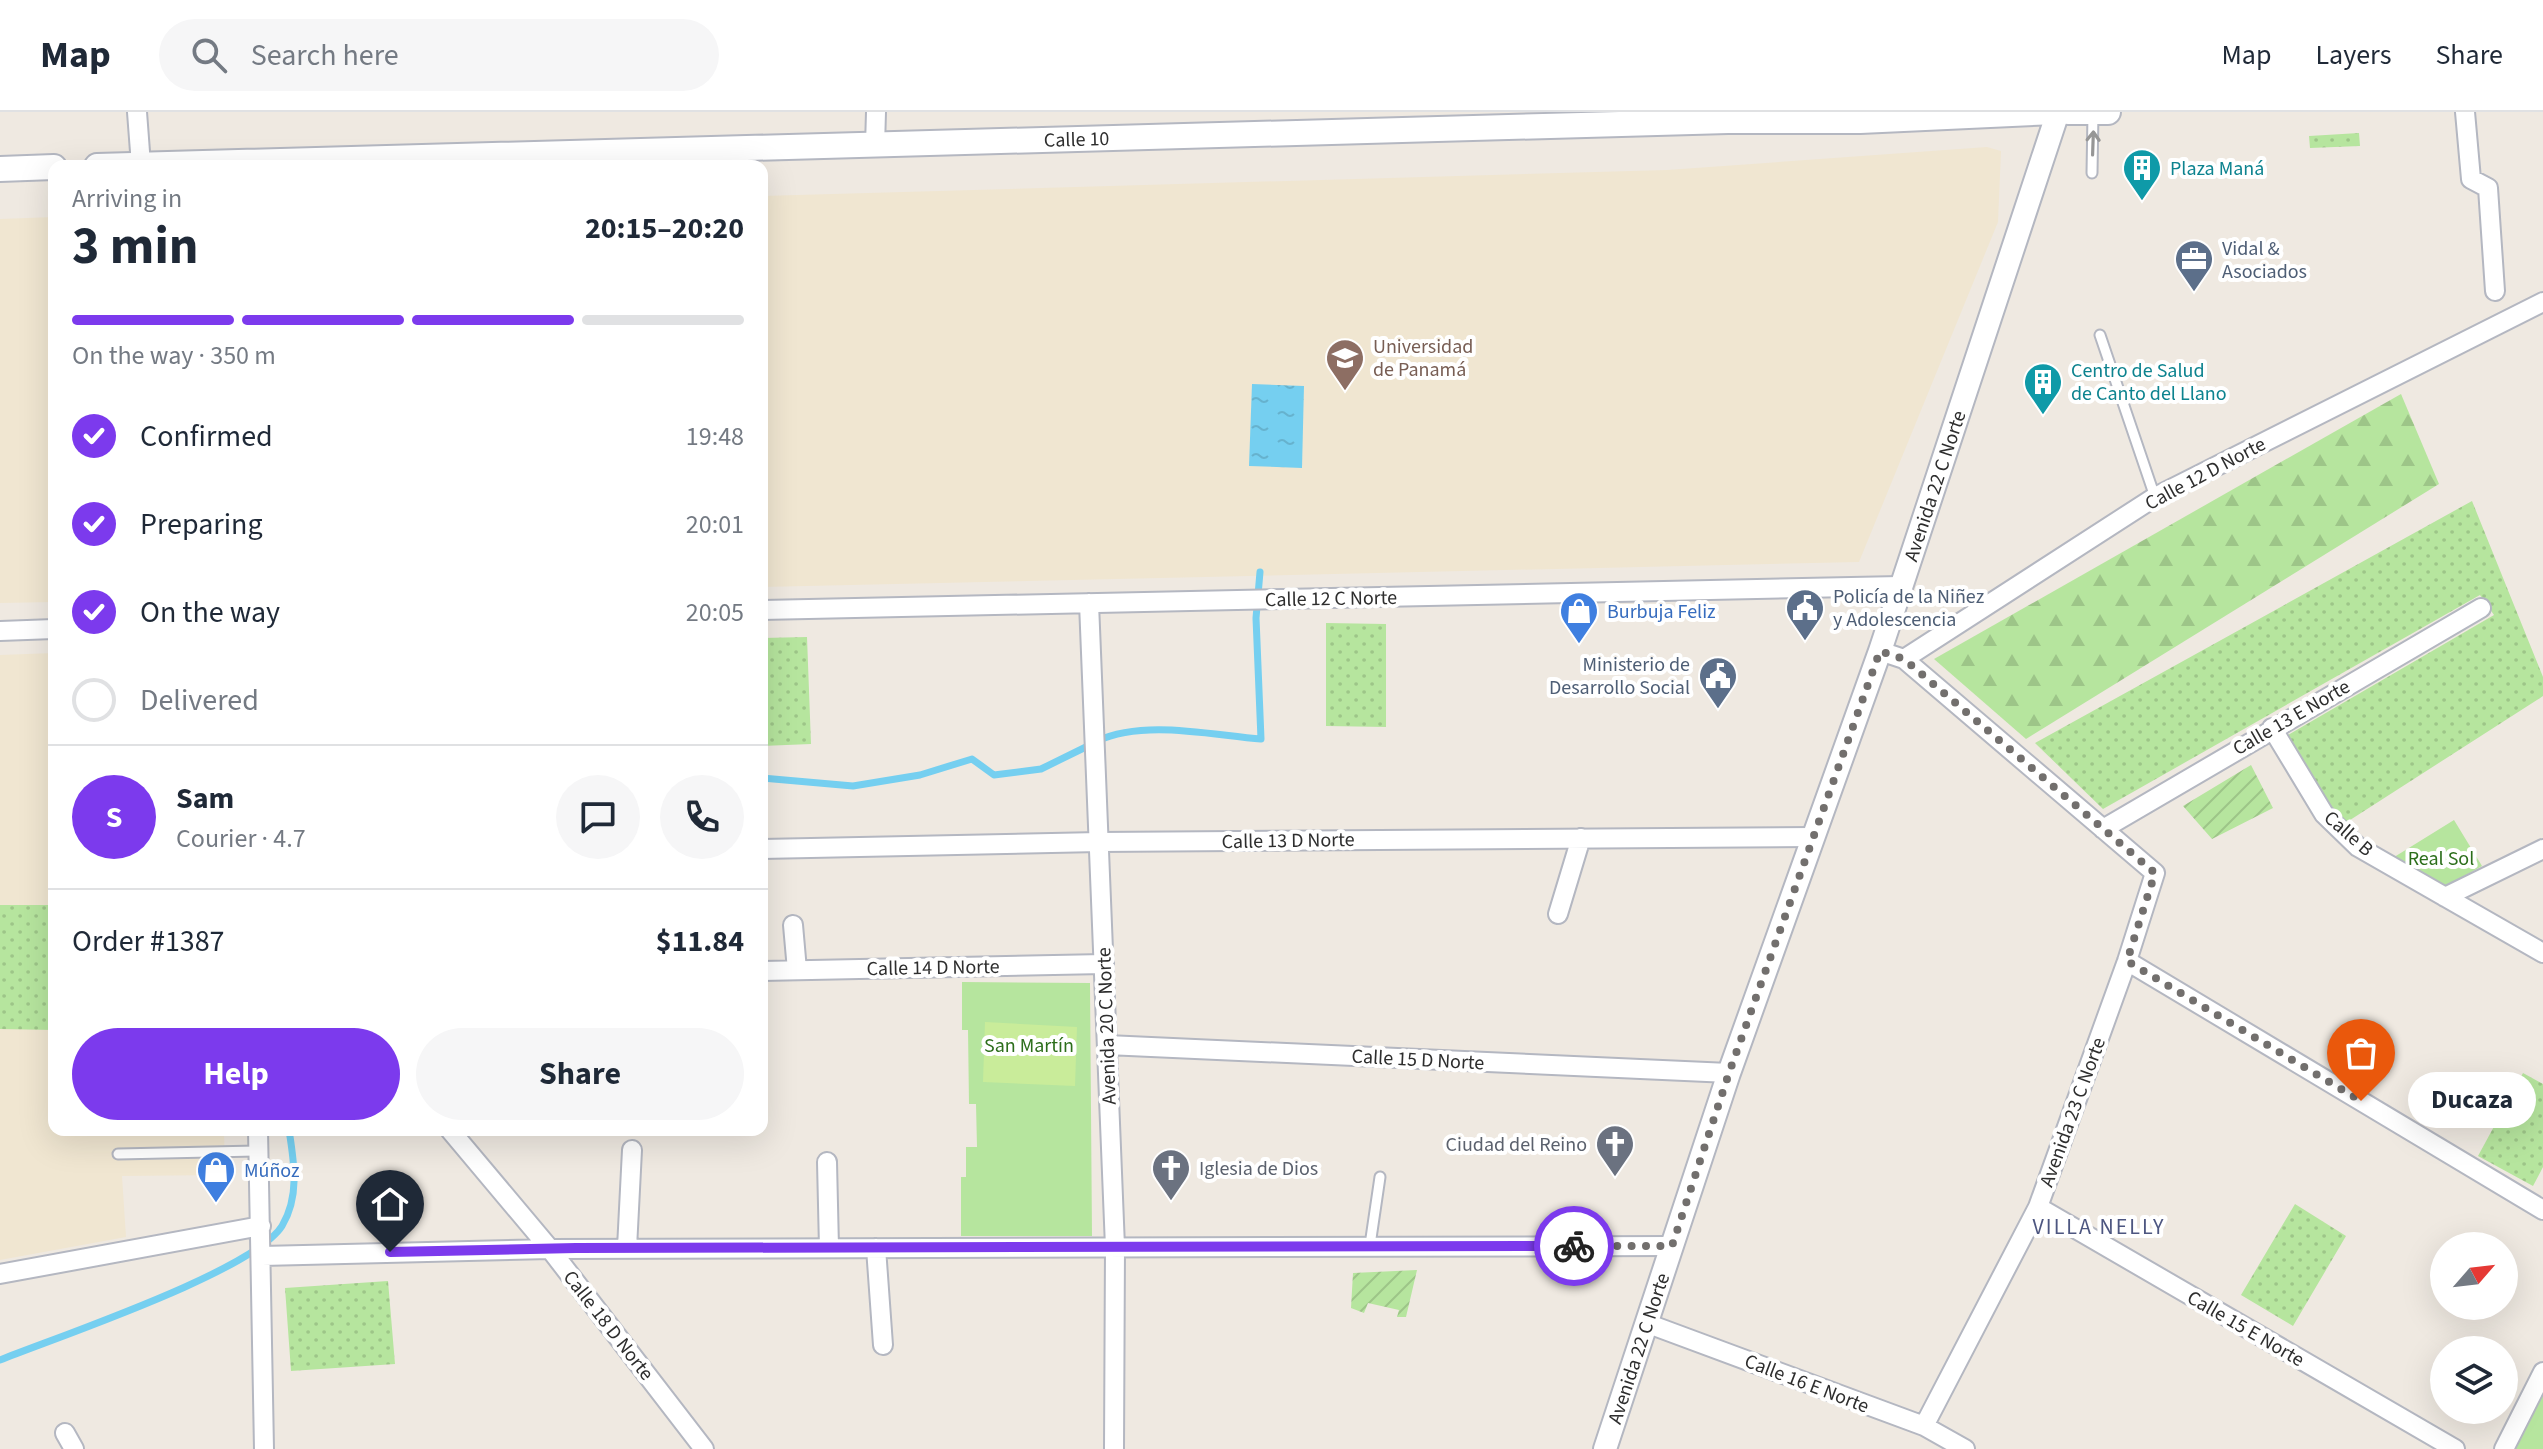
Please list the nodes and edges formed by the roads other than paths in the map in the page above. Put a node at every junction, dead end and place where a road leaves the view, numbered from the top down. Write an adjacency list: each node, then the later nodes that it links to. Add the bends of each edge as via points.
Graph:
1 (137, 112): 10 (street)
2 (876, 112): 9 (street)
3 (2056, 112): 8 (main road, Calle 10); 19 (street, Avenida 22 C Norte)
4 (2068, 112): 5 (main road)
5 (2093, 112): 6 (main road); 14 (lane, one-way to 5)
6 (2108, 112)
7 (2465, 112): 15 (street, via 2471,179 2488,188)
8 (1611, 119): 9 (main road, Calle 10)
9 (875, 146): 11 (main road, Calle 10)
10 (141, 160)
11 (539, 160)
12 (48, 167): 13 (main road)
13 (0, 169)
14 (2092, 173)
15 (2495, 291)
16 (2543, 302): 18 (street, Calle 12 D Norte)
17 (2100, 335): 18 (lane)
18 (2155, 497): 26 (street, Calle 12 D Norte)
19 (1900, 586): 20 (street, Calle 12 C Norte); 25 (street, Avenida 22 C Norte)
20 (1089, 603): 22 (street, Calle 12 C Norte); 31 (street, Avenida 20 C Norte)
21 (2481, 608): 27 (street, Calle 13 E Norte)
22 (768, 610)
23 (48, 629): 24 (street)
24 (0, 631)
25 (1880, 651): 26 (street); 29 (street, Avenida 22 C Norte)
26 (1904, 659): 28 (street)
27 (2272, 728): 28 (street, Calle 13 E Norte); 34 (street, Calle B, via 2324,814 2358,847)
28 (2103, 829): 38 (street, Avenida 23 C Norte, via 2155,873)
29 (1814, 837): 30 (street, Calle 13 D Norte); 43 (street, Avenida 22 C Norte)
30 (1581, 838): 31 (street, Calle 13 D Norte); 35 (street)
31 (1099, 842): 32 (street, Calle 13 D Norte); 39 (street, Avenida 20 C Norte)
32 (768, 849)
33 (2543, 849): 34 (street)
34 (2445, 897): 37 (street, Calle B)
35 (1558, 914)
36 (793, 925): 40 (street)
37 (2543, 953)
38 (2127, 961): 51 (street, Avenida 23 C Norte); 52 (street)
39 (1104, 964): 40 (street, Calle 14 D Norte); 42 (street, Avenida 20 C Norte)
40 (797, 970): 41 (street, Calle 14 D Norte)
41 (768, 971)
42 (1107, 1045): 43 (street, Calle 15 D Norte); 56 (street, Avenida 20 C Norte)
43 (1729, 1073): 55 (street, Avenida 22 C Norte)
44 (258, 1136): 47 (street)
45 (455, 1136): 60 (street, Calle 18 D Norte)
46 (632, 1150): 57 (street)
47 (259, 1151): 48 (lane); 53 (street)
48 (118, 1154)
49 (827, 1162): 58 (street)
50 (1380, 1177): 54 (lane)
51 (2038, 1207): 66 (street, Avenida 23 C Norte); 72 (street, Calle 15 E Norte)
52 (2543, 1210)
53 (261, 1227): 61 (street); 62 (street)
54 (1370, 1245): 55 (street); 56 (street)
55 (1672, 1246): 63 (street, Avenida 22 C Norte)
56 (1115, 1247): 59 (street); 69 (street, Avenida 20 C Norte)
57 (627, 1248): 58 (street); 60 (street)
58 (829, 1248): 59 (street)
59 (876, 1248): 64 (street)
60 (550, 1249): 61 (street); 68 (street, Calle 18 D Norte)
61 (262, 1255): 67 (street)
62 (0, 1274)
63 (1646, 1323): 66 (street, Calle 16 E Norte); 70 (street, Avenida 22 C Norte)
64 (883, 1345)
65 (2543, 1372): 73 (street)
66 (1924, 1426): 71 (street, Calle 16 E Norte)
67 (264, 1449)
68 (704, 1449)
69 (1114, 1449)
70 (1605, 1449)
71 (1965, 1449)
72 (2455, 1449)
73 (2504, 1449)

